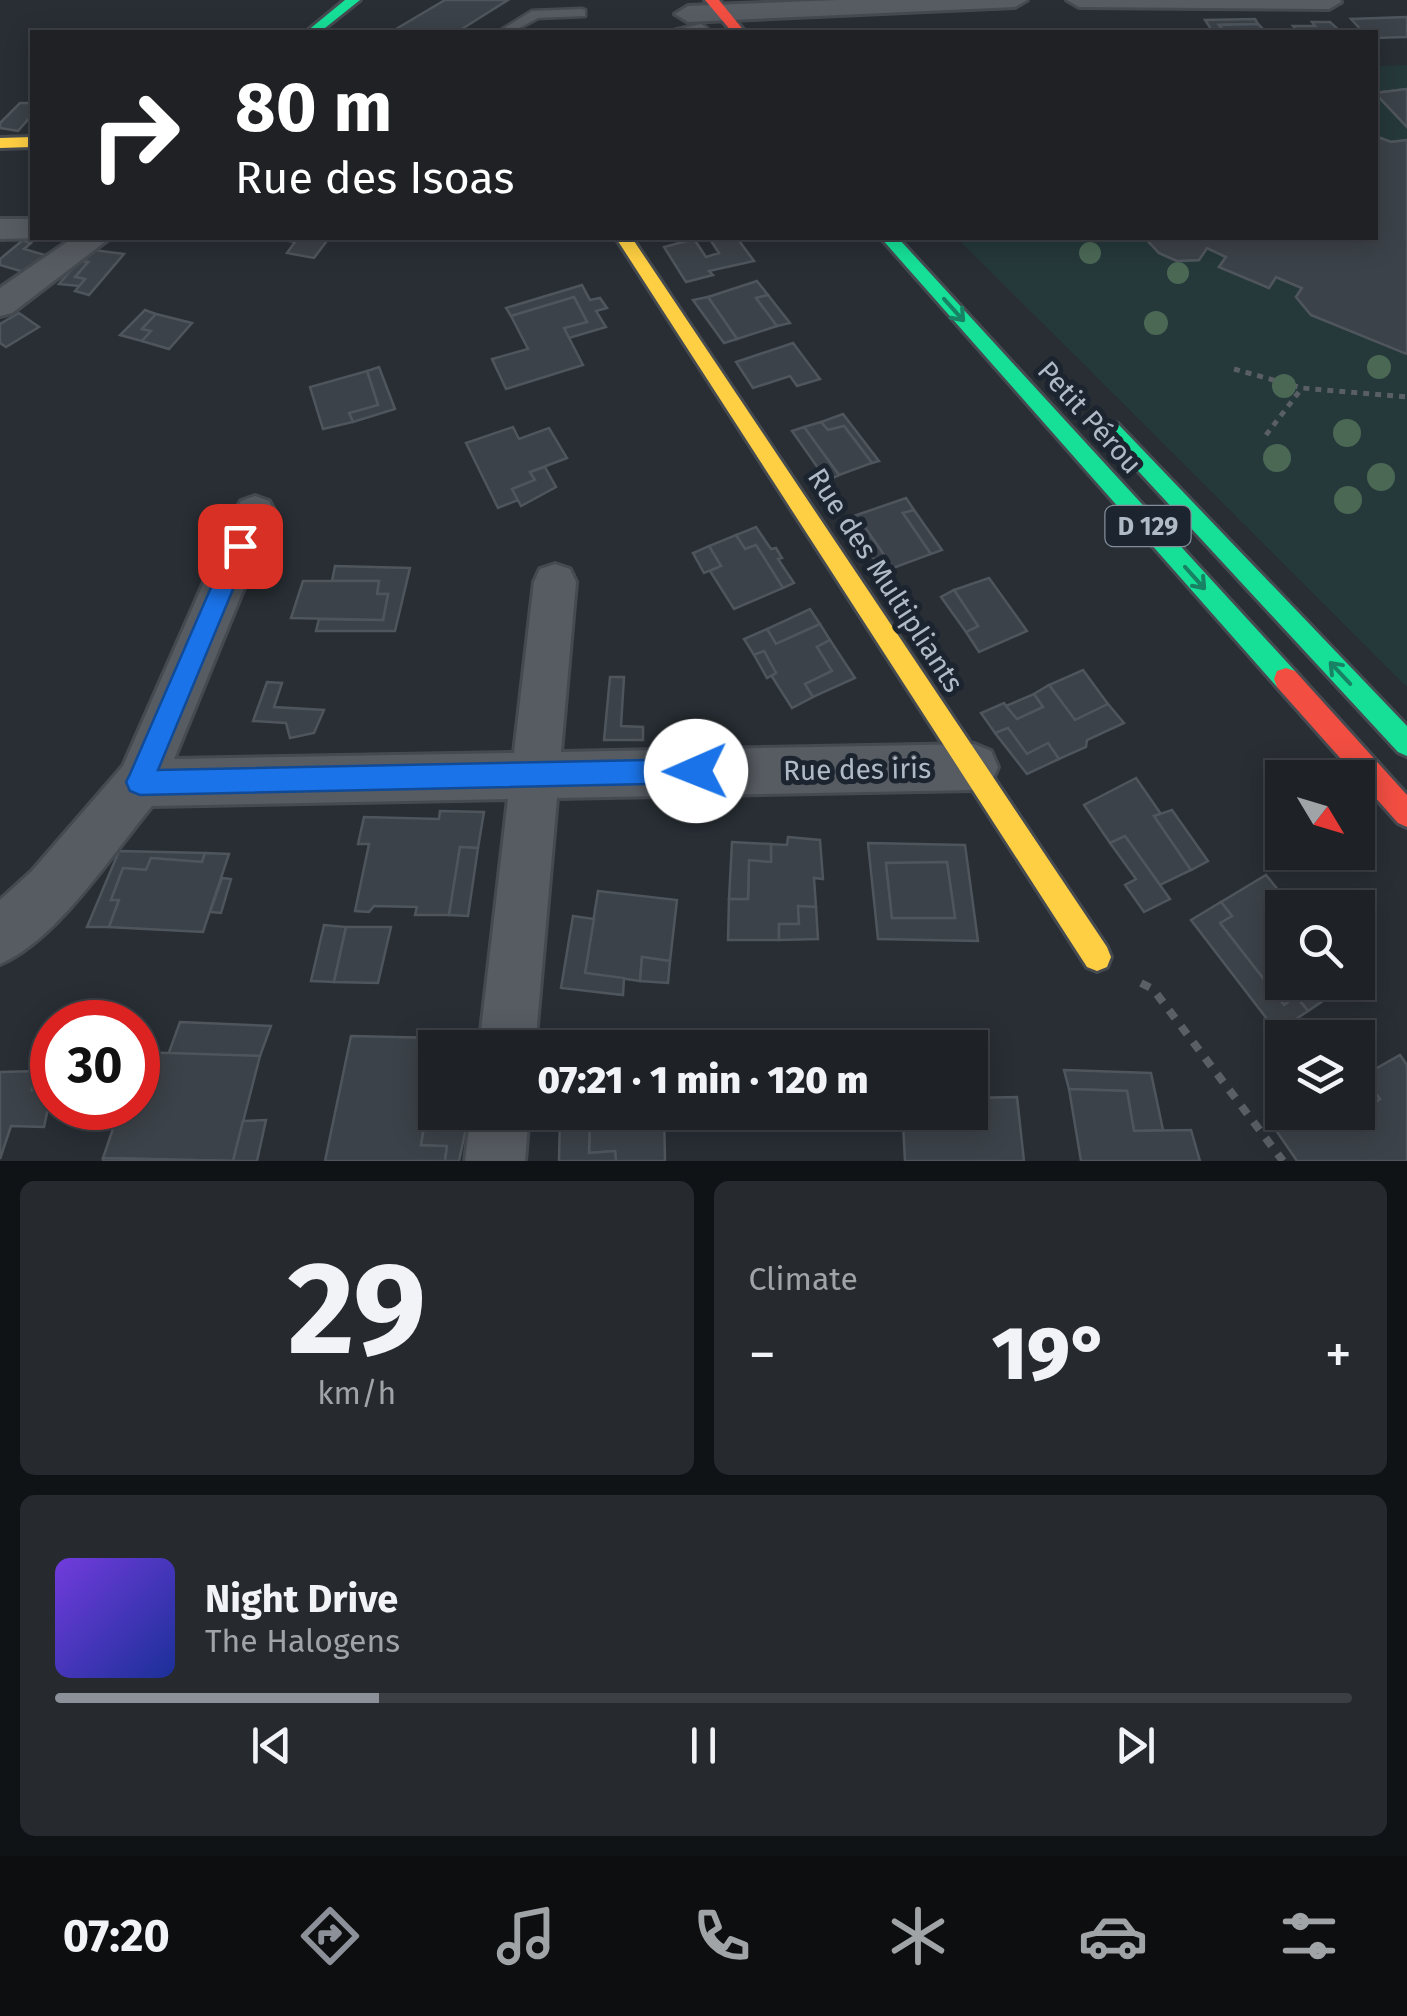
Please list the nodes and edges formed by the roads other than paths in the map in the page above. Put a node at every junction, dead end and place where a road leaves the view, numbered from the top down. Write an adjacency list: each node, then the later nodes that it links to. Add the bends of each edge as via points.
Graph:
1 (353, 0): 8 (main road)
2 (1014, 0): 7 (street)
3 (1079, 0): 4 (street)
4 (1212, 1): 5 (street)
5 (1328, 2)
6 (582, 12): 9 (lane, via 536,14)
7 (697, 17): 10 (main road)
8 (315, 30)
9 (508, 30)
10 (733, 30)
11 (0, 142): 12 (main road)
12 (30, 142)
13 (0, 229): 14 (street)
14 (30, 229)
15 (91, 240): 18 (street)
16 (625, 240): 23 (main road, Rue des Multipliants)
17 (891, 240): 26 (main road, Petit Pérou / D 129, one-way to 26)
18 (0, 305)
19 (1093, 411): 22 (main road, Petit Pérou / D 129, one-way to 19)
20 (255, 512): 25 (street)
21 (555, 582): 24 (street)
22 (1407, 744)
23 (974, 767): 24 (street, Rue des iris); 28 (main road, Rue des Multipliants)
24 (537, 773): 25 (street, Rue des iris); 29 (street)
25 (140, 782): 27 (street)
26 (1407, 814)
27 (0, 937)
28 (1097, 957)
29 (510, 1030)
30 (498, 1130): 31 (street)
31 (495, 1161)

